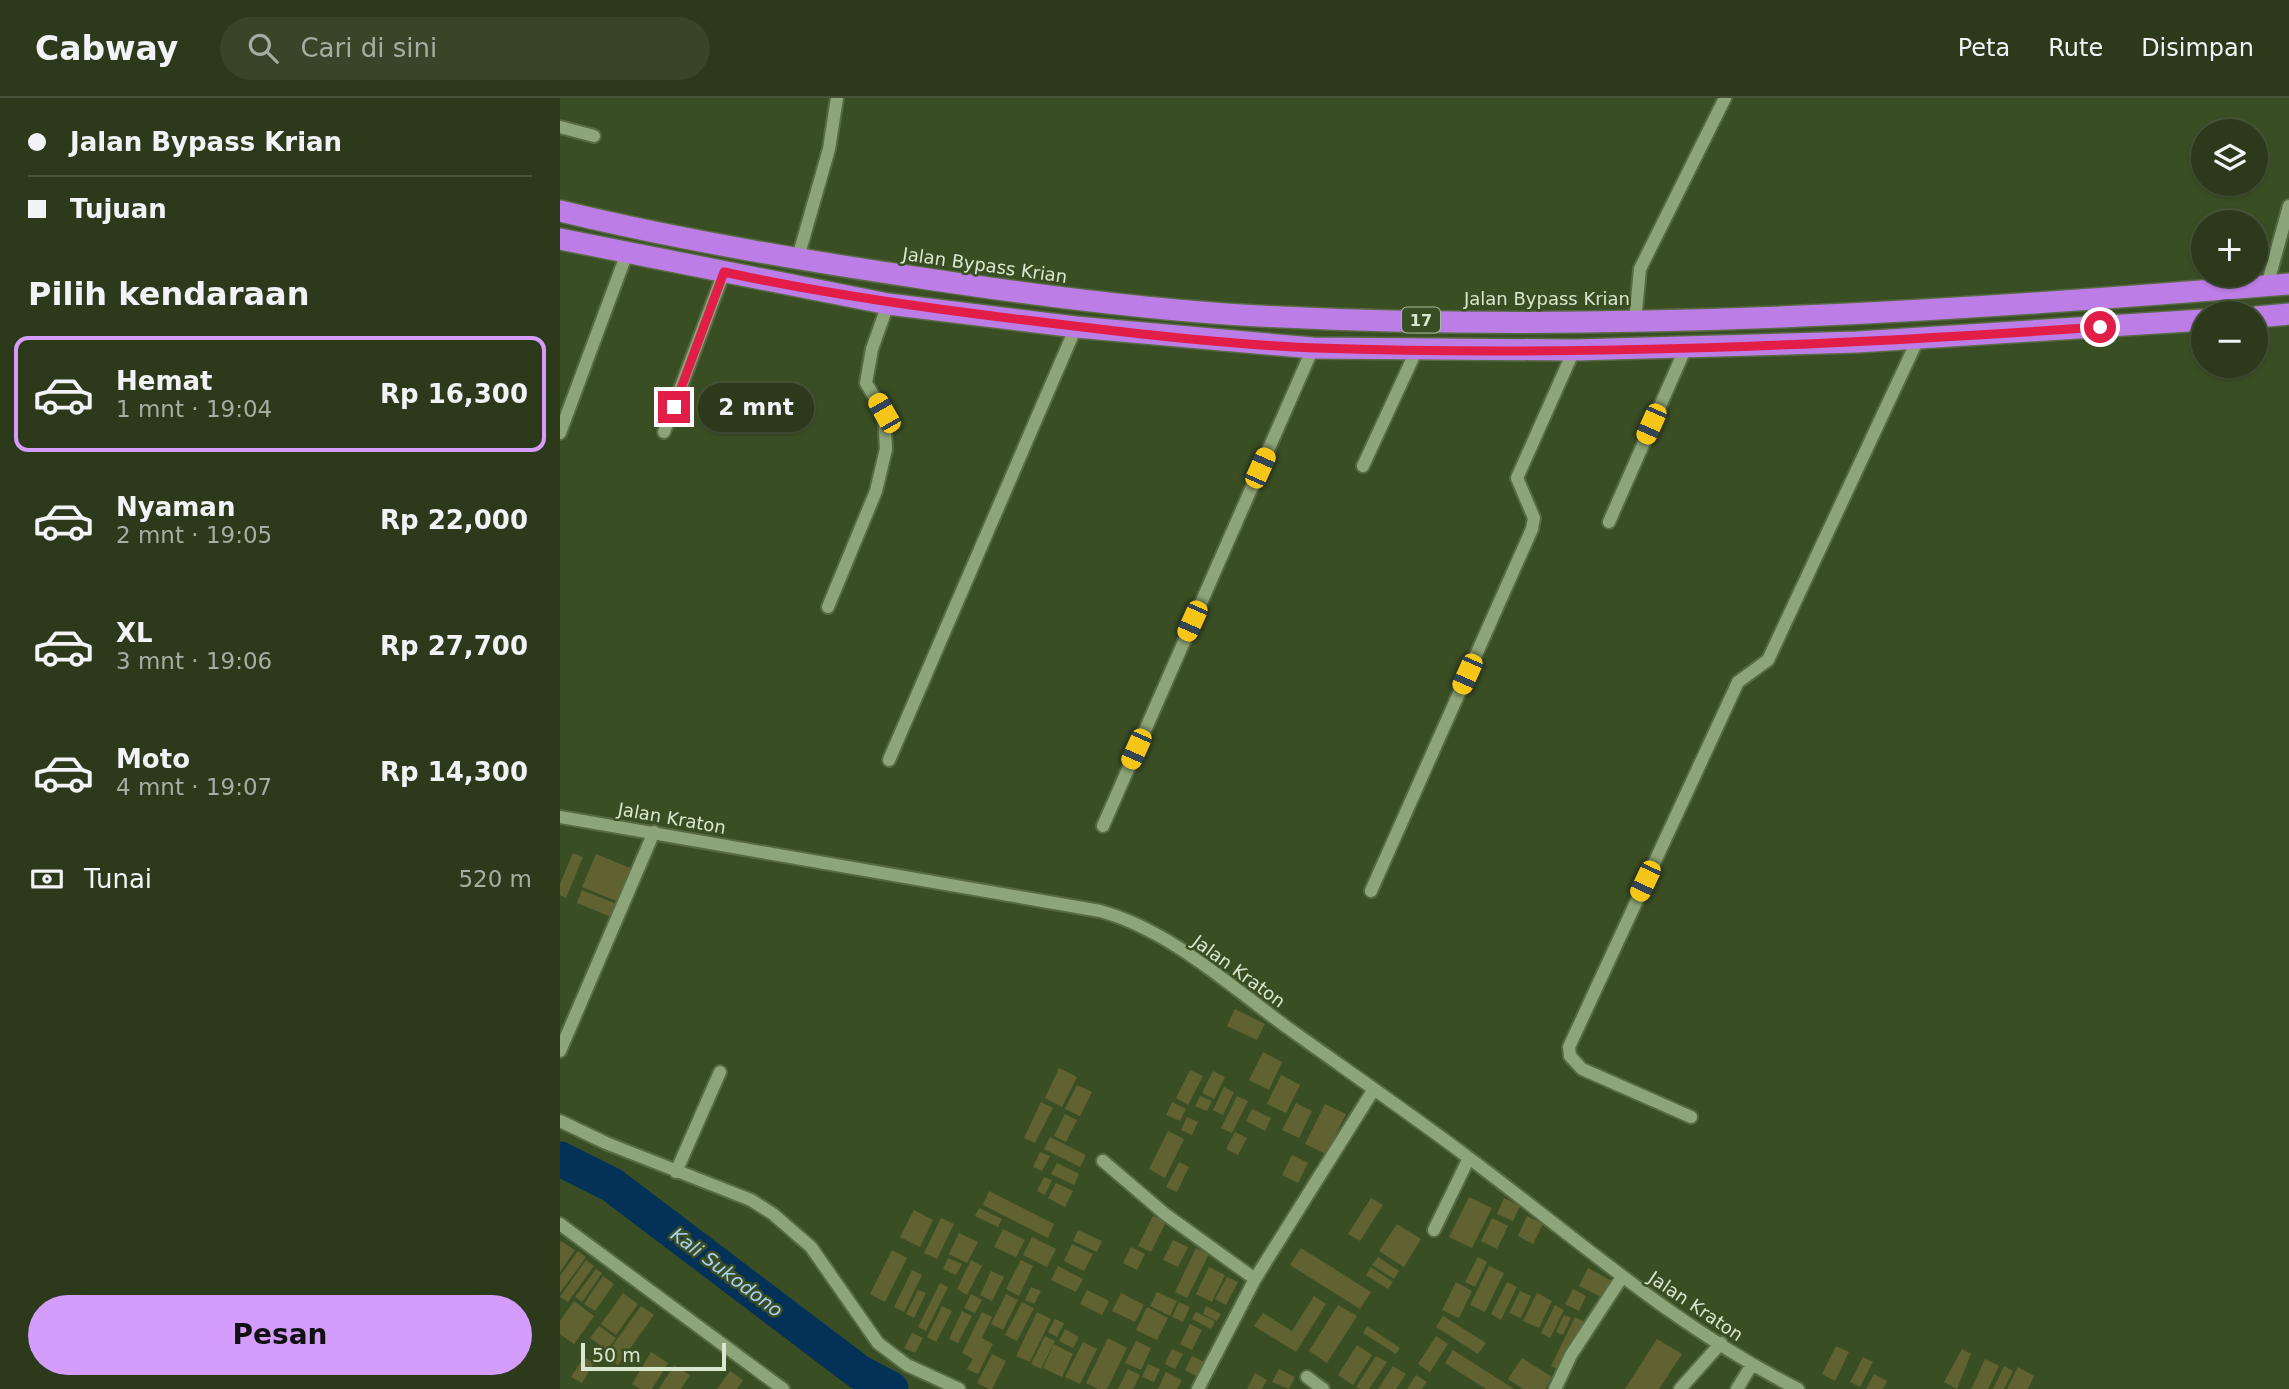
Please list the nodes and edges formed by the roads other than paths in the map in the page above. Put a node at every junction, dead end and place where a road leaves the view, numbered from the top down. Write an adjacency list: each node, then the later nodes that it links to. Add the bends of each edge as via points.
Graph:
1 (837, 98): 9 (street, via 829,149)
2 (1725, 98): 18 (street, via 1640,269)
3 (560, 127): 4 (street)
4 (594, 136)
5 (2289, 206): 11 (street)
6 (560, 211): 9 (highway, Jalan Bypass Krian / 17)
7 (560, 239): 8 (highway, 17)
8 (627, 253): 10 (highway, 17); 27 (street)
9 (797, 261): 18 (highway, Jalan Bypass Krian / 17, via 1051,298 1236,314)
10 (724, 272): 15 (highway, 17); 26 (street)
11 (2268, 282)
12 (2289, 284): 13 (highway, Jalan Bypass Krian / 17)
13 (2268, 286)
14 (2253, 287): 18 (highway, Jalan Bypass Krian / 17, via 1906,312)
15 (888, 304): 20 (highway, 17); 30 (street, via 866,383 884,413 886,449 876,491)
16 (2289, 314): 17 (highway)
17 (2268, 316)
18 (1635, 321)
19 (2191, 321): 21 (highway, 17)
20 (1076, 327): 23 (highway, 17); 31 (street)
21 (1918, 339): 22 (highway, 17); 39 (street, via 1768,660 1738,682 1569,1047 1570,1056 1582,1069)
22 (1686, 347): 25 (highway, 17); 29 (street)
23 (1313, 348): 24 (highway, 17); 33 (street)
24 (1417, 349): 25 (highway, 17); 28 (street)
25 (1574, 350): 35 (street, via 1517,478 1534,517 1532,529)
26 (664, 432)
27 (560, 433)
28 (1363, 467)
29 (1609, 522)
30 (828, 607)
31 (889, 760)
32 (560, 817): 34 (street, Jalan Kraton)
33 (1103, 826)
34 (654, 832): 36 (street); 38 (street, Jalan Kraton, via 1100,911 1128,920 1173,946)
35 (1371, 891)
36 (560, 1051)
37 (720, 1072): 43 (street)
38 (1374, 1089): 41 (street, Jalan Kraton); 47 (street)
39 (1691, 1117)
40 (560, 1121): 43 (street)
41 (1469, 1158): 45 (street); 46 (street, Jalan Kraton)
42 (1103, 1161): 47 (street, via 1165,1214)
43 (676, 1172): 52 (street, via 751,1200 788,1224 811,1247 878,1343 908,1365)
44 (560, 1224): 51 (street)
45 (1434, 1230)
46 (1622, 1277): 48 (street, Jalan Kraton); 55 (street, via 1571,1355)
47 (1255, 1279): 53 (street)
48 (1721, 1343): 49 (street, Jalan Kraton); 56 (street)
49 (1751, 1366): 57 (street); 58 (street, Jalan Kraton)
50 (1307, 1377): 54 (street)
51 (783, 1389)
52 (959, 1389)
53 (1198, 1389)
54 (1323, 1389)
55 (1555, 1389)
56 (1681, 1389)
57 (1737, 1389)
58 (1797, 1389)

